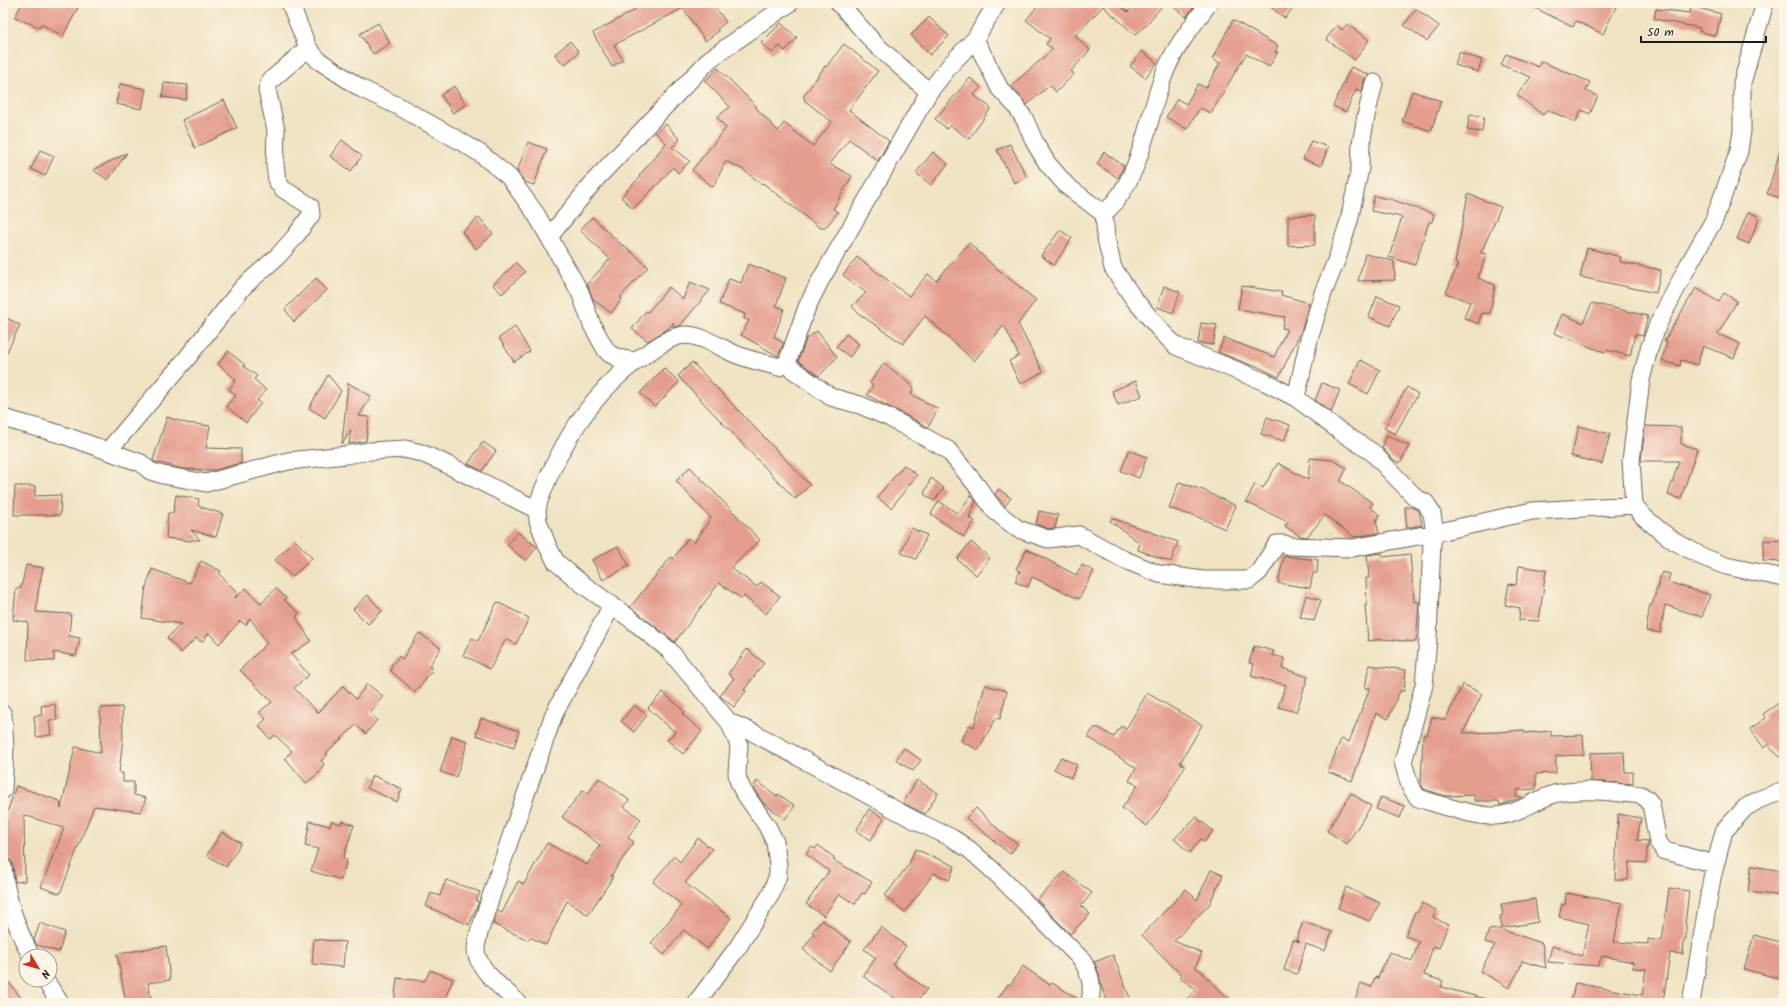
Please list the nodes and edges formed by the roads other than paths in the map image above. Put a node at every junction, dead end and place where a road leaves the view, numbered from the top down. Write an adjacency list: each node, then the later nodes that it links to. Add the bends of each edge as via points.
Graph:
1 (290, 3): 8 (street)
2 (790, 3): 12 (street, via 710,59 596,179)
3 (840, 3): 10 (street, via 875,44)
4 (997, 3): 7 (street)
5 (1209, 3): 11 (street, via 1172,57 1156,98 1139,160 1123,190)
6 (1765, 3): 18 (street, via 1742,83 1742,131 1739,151 1714,220 1658,324 1641,380 1631,461)
7 (975, 39): 10 (street); 11 (street, via 1000,89 1025,120 1047,163 1067,186)
8 (308, 48): 12 (street, via 318,60 362,89 460,141 500,168 518,187); 17 (street, via 270,81 267,90 276,130 274,164 277,181 283,189 310,206 311,215 278,256 243,287)
9 (1374, 83): 15 (street, via 1349,220 1323,292)
10 (929, 92): 14 (street, via 820,281)
11 (1104, 214): 15 (street, via 1113,268 1145,314 1176,346 1265,382)
12 (549, 237): 13 (street, via 580,292 592,325 606,350 618,358)
13 (635, 361): 14 (street, via 671,338 686,335 737,355 779,367); 19 (street, via 612,380 581,420 555,463)
14 (785, 364): 20 (street, via 831,397 890,418 948,450 995,511 1018,529 1048,539 1078,535 1125,560 1159,574 1203,580 1249,580 1259,572 1277,544 1352,548)
15 (1296, 398): 20 (street, via 1372,452 1416,498 1426,503 1432,514)
16 (3, 418): 17 (street)
17 (108, 451): 19 (street, via 141,463 150,471 206,483 288,460 405,449 442,462)
18 (1634, 505): 20 (street, via 1532,511); 21 (street, via 1658,529 1703,557 1726,566)
19 (537, 510): 22 (street, via 538,521 556,562)
20 (1435, 533): 27 (street, via 1432,542 1424,685 1403,762 1410,786 1418,798 1472,813 1495,816 1513,812 1558,793 1588,791 1641,795 1651,804 1658,842 1665,851)
21 (1784, 578)
22 (612, 606): 24 (street, via 669,650); 32 (street, via 554,714 479,933 476,949 485,970)
23 (3, 714): 25 (street)
24 (729, 722): 33 (street, via 739,745 738,780 773,838 777,850 778,875 771,894 745,936); 34 (street, via 952,838 970,850 1082,960 1090,974)
25 (3, 784)
26 (1784, 790): 27 (street, via 1758,800 1734,818 1724,831)
27 (1715, 864): 35 (street)
28 (3, 867): 29 (street, via 11,912)
29 (27, 948)
30 (50, 988): 31 (street)
31 (60, 1003)
32 (518, 1003)
33 (696, 1003)
34 (1090, 1003)
35 (1691, 1003)

